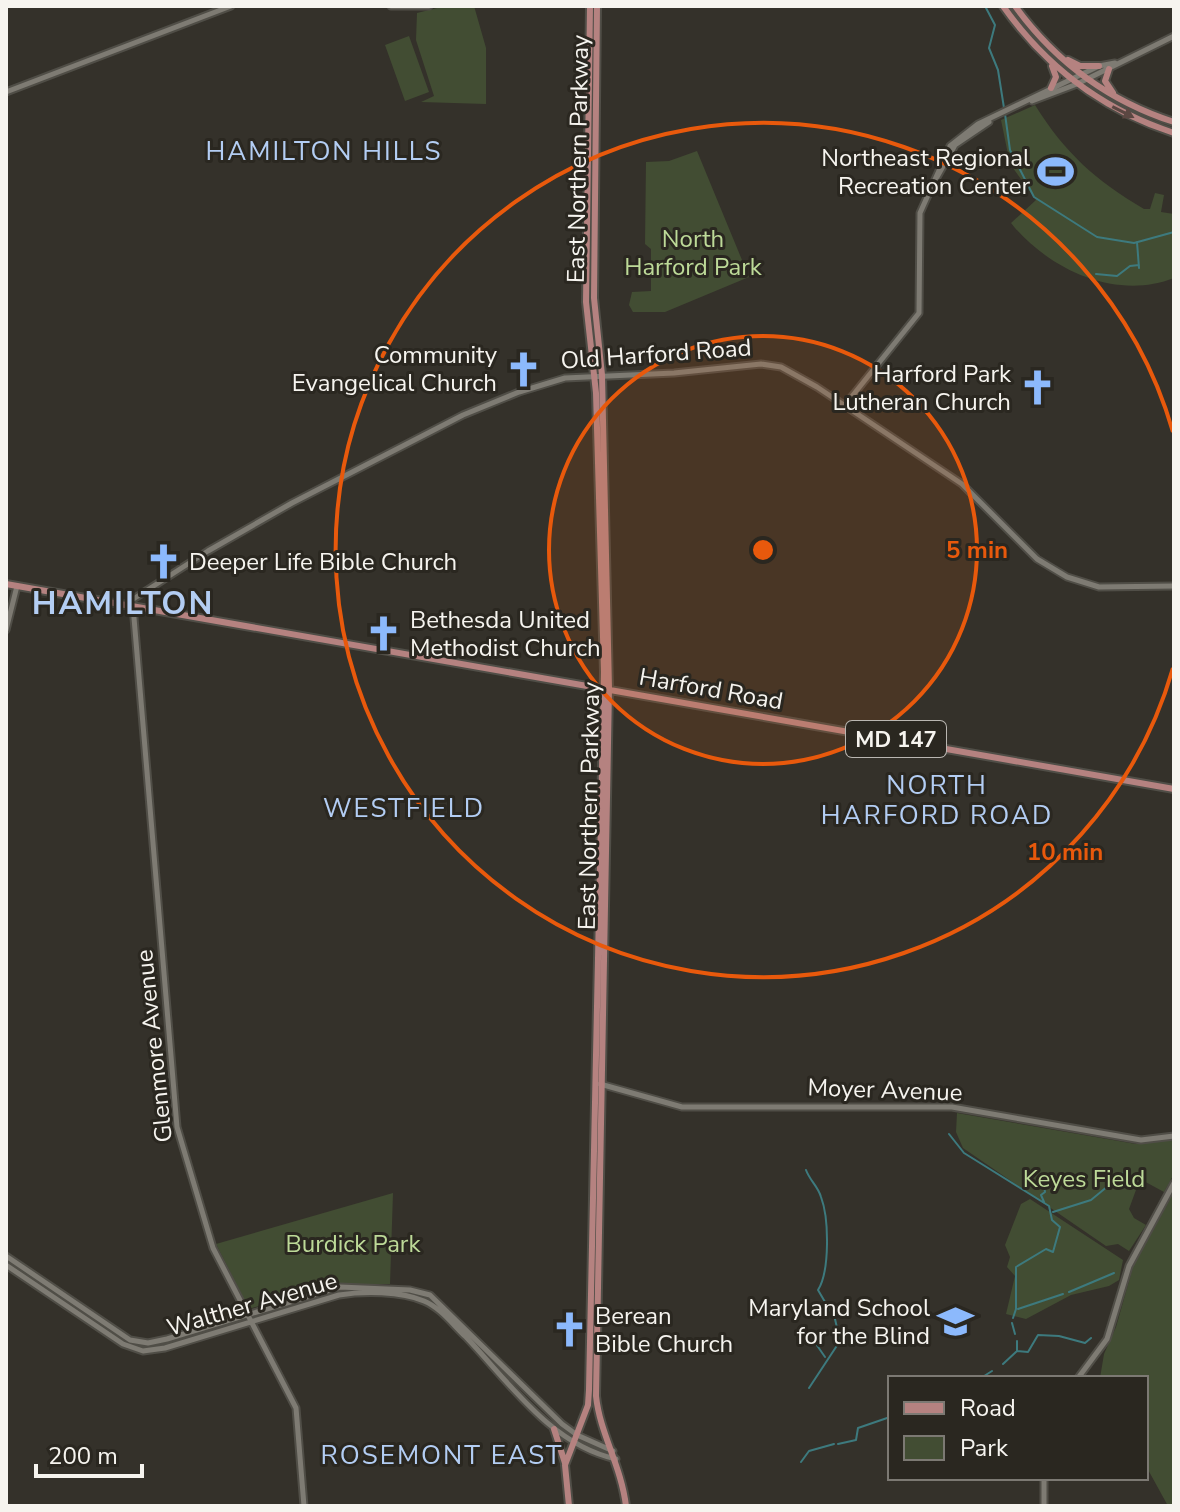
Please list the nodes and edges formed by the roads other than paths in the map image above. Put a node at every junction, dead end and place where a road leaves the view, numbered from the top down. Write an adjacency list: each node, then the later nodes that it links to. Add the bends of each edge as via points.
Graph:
1 (231, 6): 17 (street)
2 (391, 6): 3 (street)
3 (429, 6)
4 (590, 6): 22 (main road, East Northern Parkway, via 586,291)
5 (597, 6): 22 (main road, East Northern Parkway)
6 (1003, 6): 9 (main road)
7 (1015, 6): 10 (main road)
8 (1174, 36): 11 (street)
9 (1034, 45): 15 (main road); 16 (main road, via 1054,69)
10 (1053, 51): 12 (main road, via 1080,66); 14 (main road)
11 (1115, 63): 12 (street); 13 (street)
12 (1099, 66): 14 (street)
13 (1109, 69): 14 (street); 19 (main road, via 1106,84)
14 (1084, 77): 15 (street); 19 (main road)
15 (1074, 81): 16 (street); 18 (street); 21 (main road, one-way to 21, via 1121,111)
16 (1051, 88): 18 (street)
17 (6, 92)
18 (1031, 101): 23 (street, via 961,138 941,165 920,213 919,313)
19 (1125, 103): 20 (main road)
20 (1174, 122)
21 (1174, 133)
22 (598, 375): 23 (street, Old Harford Road, via 770,364); 27 (street, Old Harford Road, via 549,381 463,415 250,526); 29 (main road, East Northern Parkway)
23 (845, 405): 26 (street, Old Harford Road, via 968,488 1033,555 1056,571 1093,586)
24 (6, 584): 25 (main road, Harford Road / MD 147)
25 (17, 586): 27 (main road, Harford Road / MD 147); 28 (street)
26 (1174, 586)
27 (128, 606): 29 (main road, Harford Road / MD 147); 37 (street, Glenmore Avenue, via 177,1127 213,1248)
28 (6, 630)
29 (606, 689): 30 (main road, Harford Road / MD 147); 31 (main road, East Northern Parkway)
30 (1174, 789)
31 (598, 1083): 32 (street, Moyer Avenue, via 682,1107 945,1106 1141,1140); 36 (main road, East Northern Parkway)
32 (1174, 1136)
33 (1174, 1183): 39 (street, via 1129,1266 1107,1339)
34 (6, 1256): 37 (street, Walther Avenue, via 136,1342 156,1342)
35 (6, 1265): 38 (street, Walther Avenue, via 137,1350 157,1350)
36 (595, 1273): 41 (main road, East Northern Parkway, via 588,1405); 43 (main road, East Northern Parkway, via 596,1396)
37 (247, 1315): 38 (street, Glenmore Avenue); 41 (street, Walther Avenue, via 347,1286 423,1292 453,1314)
38 (251, 1322): 40 (street, Walther Avenue, via 345,1294 421,1300 444,1316); 47 (street, Glenmore Avenue, via 296,1408)
39 (1079, 1376)
40 (554, 1429): 42 (street, Walther Avenue); 45 (main road)
41 (577, 1435): 42 (main road, East Northern Parkway); 43 (street, Walther Avenue)
42 (574, 1443): 44 (street, Walther Avenue); 45 (main road, East Northern Parkway)
43 (614, 1452): 44 (main road, East Northern Parkway)
44 (617, 1460): 49 (main road, East Northern Parkway)
45 (565, 1465): 48 (main road)
46 (1044, 1480): 50 (street)
47 (304, 1506)
48 (569, 1506)
49 (626, 1506)
50 (1044, 1506)

